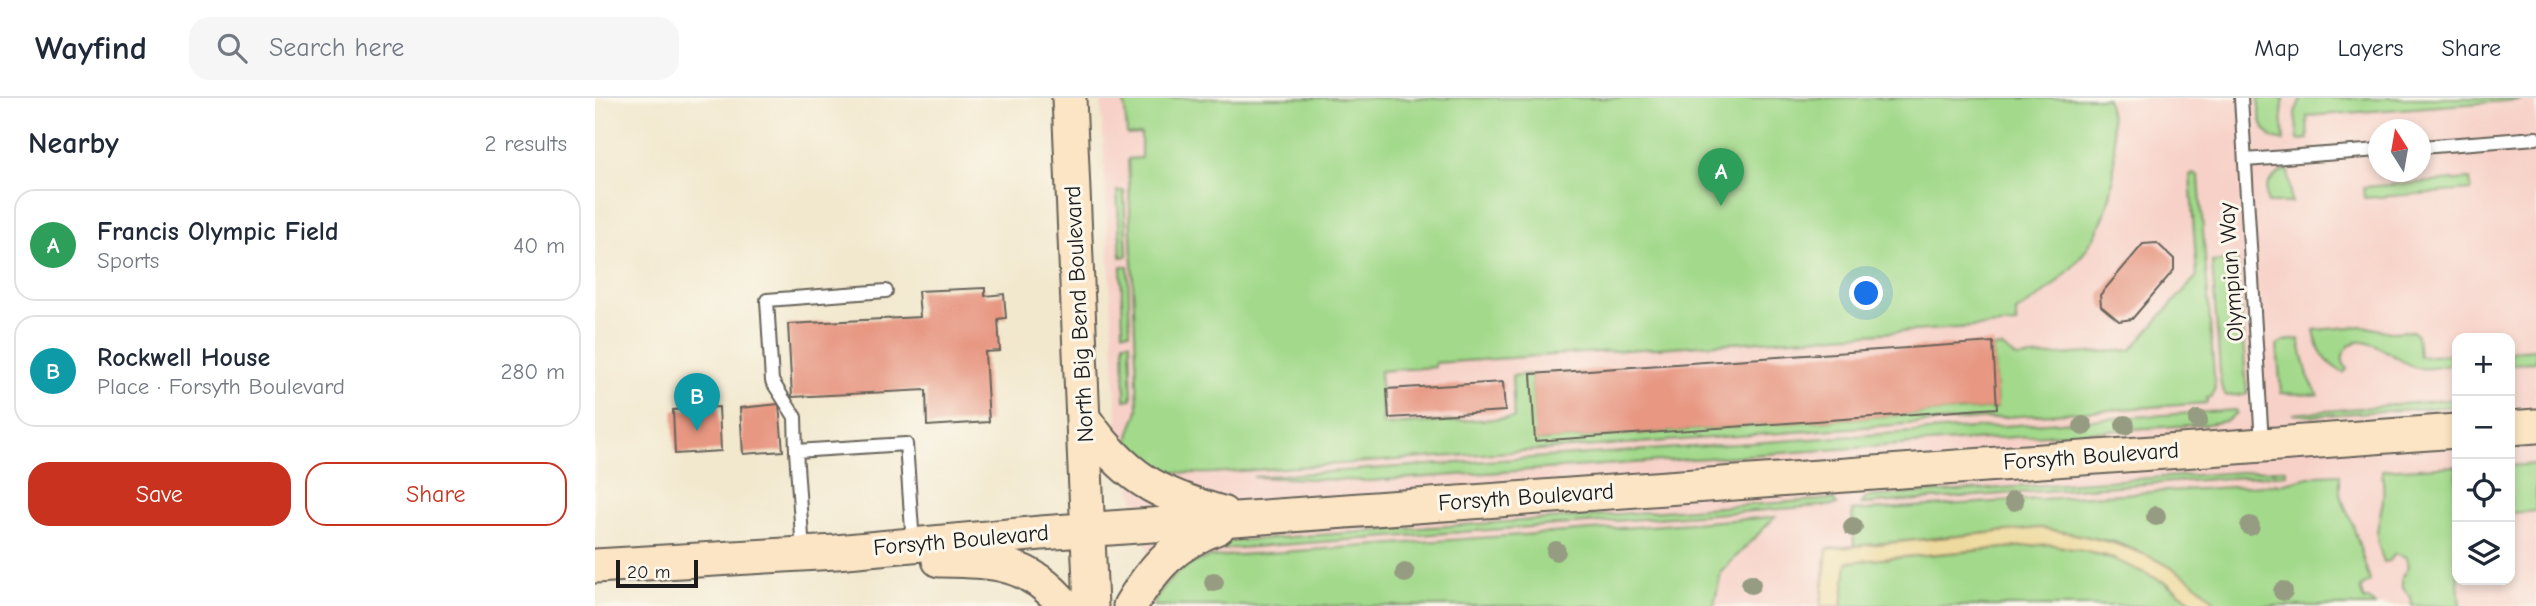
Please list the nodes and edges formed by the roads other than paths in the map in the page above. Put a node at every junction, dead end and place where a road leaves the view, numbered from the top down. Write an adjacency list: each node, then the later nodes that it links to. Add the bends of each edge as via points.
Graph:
1 (1069, 98): 8 (main road, North Big Bend Boulevard)
2 (2241, 98): 6 (lane, Olympian Way)
3 (2536, 138): 4 (lane)
4 (2431, 146)
5 (2368, 151): 6 (lane)
6 (2245, 160): 12 (lane, Olympian Way)
7 (886, 291): 13 (lane, via 767,300 772,381 795,417)
8 (1084, 419): 14 (main road, via 1127,471 1178,498); 15 (main road, North Big Bend Boulevard)
9 (2536, 426): 10 (main road)
10 (2515, 428)
11 (2452, 431): 12 (main road, Forsyth Boulevard)
12 (2262, 444): 14 (main road, Forsyth Boulevard)
13 (796, 451): 16 (lane, via 906,444); 18 (lane)
14 (1240, 518): 15 (main road, Forsyth Boulevard); 22 (main road, via 1179,545 1159,564)
15 (1089, 530): 16 (main road, Forsyth Boulevard); 21 (main road, North Big Bend Boulevard)
16 (913, 544): 17 (main road, Forsyth Boulevard)
17 (836, 552): 18 (main road, Forsyth Boulevard); 20 (main road, via 1015,566 1042,581)
18 (803, 554): 19 (main road, Forsyth Boulevard)
19 (595, 566)
20 (1065, 606)
21 (1091, 606)
22 (1130, 606)

